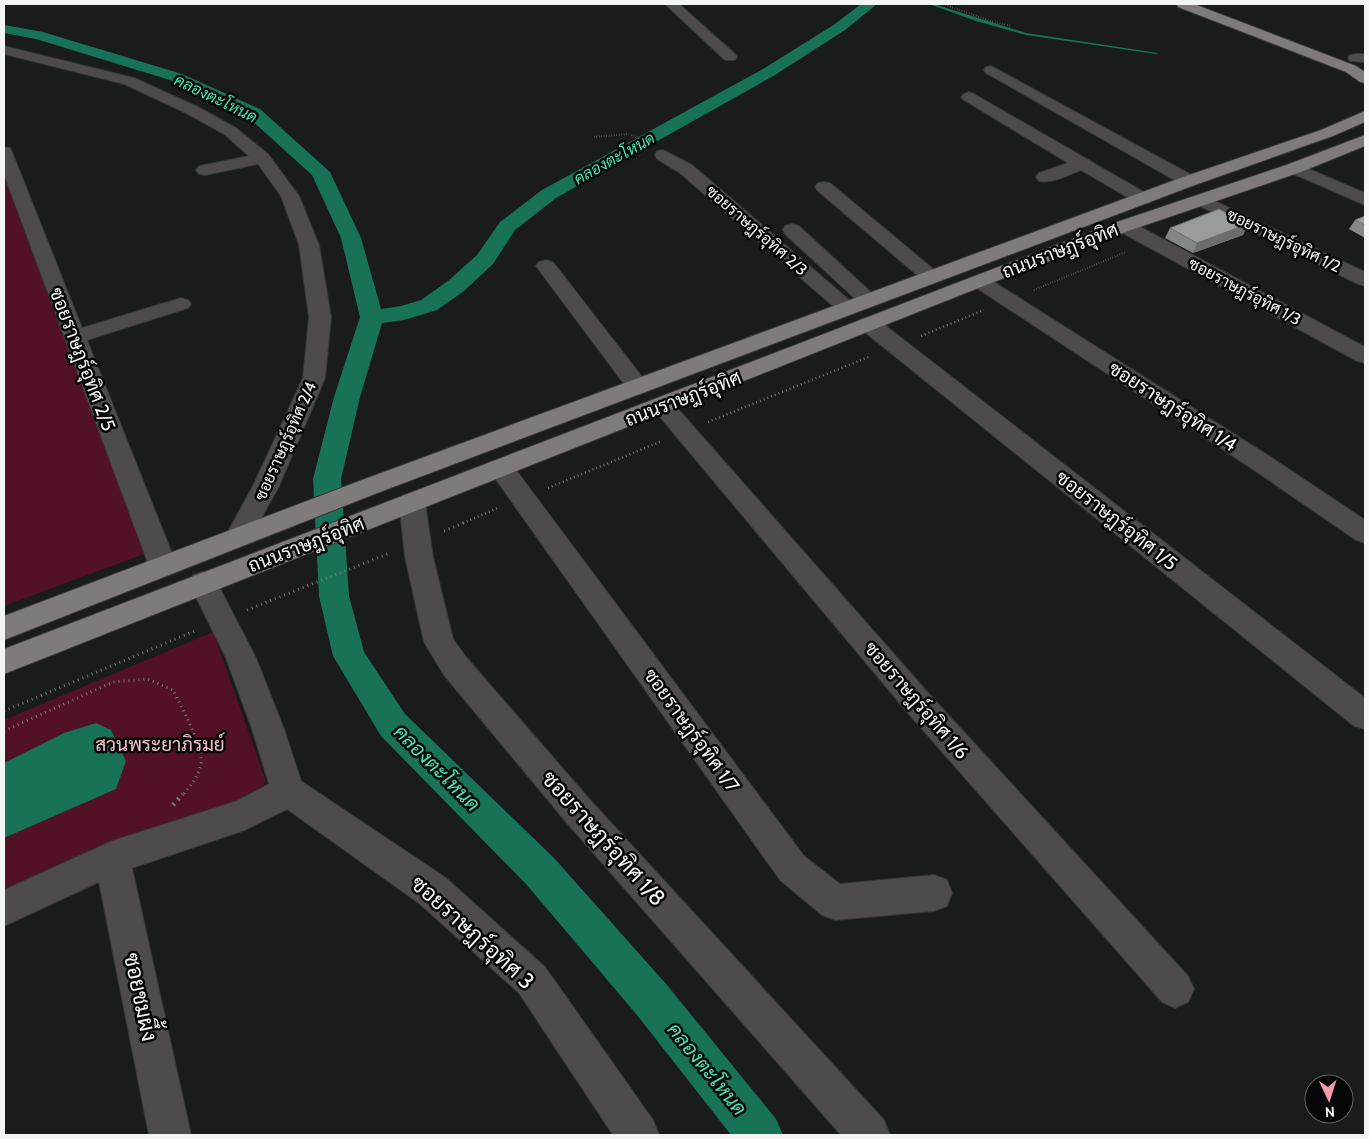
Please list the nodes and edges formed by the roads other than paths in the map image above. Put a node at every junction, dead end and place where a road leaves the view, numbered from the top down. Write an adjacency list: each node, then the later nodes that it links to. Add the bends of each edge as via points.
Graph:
1 (671, 4): 5 (street)
2 (1183, 4): 8 (main road, via 1351,69)
3 (1212, 4): 6 (main road)
4 (4, 50): 14 (street, ซอยราษฎร์อุทิศ 2/4, via 129,81 230,131)
5 (730, 57)
6 (1362, 60)
7 (991, 70): 19 (street)
8 (1365, 79)
9 (969, 97): 15 (street)
10 (1365, 116): 19 (main road, ถนนราษฎร์อุทิศ, via 1327,133)
11 (1365, 140): 16 (main road, ถนนราษฎร์อุทิศ)
12 (658, 150): 31 (street, ซอยราษฎร์อุทิศ 2/3, via 686,169)
13 (4, 152): 33 (street, ซอยราษฎร์อุทิศ 2/5)
14 (262, 158): 17 (street); 39 (street, ซอยราษฎร์อุทิศ 2/4, via 290,196 306,237 320,317 314,378 266,486)
15 (1082, 164): 18 (street); 21 (street)
16 (1295, 168): 22 (main road, ถนนราษฎร์อุทิศ); 23 (street)
17 (205, 170)
18 (1045, 177)
19 (1189, 181): 21 (main road, ถนนราษฎร์อุทิศ)
20 (824, 187): 27 (street)
21 (1142, 199): 27 (main road, ถนนราษฎร์อุทิศ)
22 (1202, 200): 24 (main road, ถนนราษฎร์อุทิศ); 28 (street, ซอยราษฎร์อุทิศ 1/2)
23 (1365, 200)
24 (1124, 226): 29 (main road, ถนนราษฎร์อุทิศ); 34 (street, ซอยราษฎร์อุทิศ 1/3)
25 (792, 230): 32 (street, ซอยราษฎร์อุทิศ 1/5)
26 (546, 266): 35 (street)
27 (931, 277): 32 (main road, ถนนราษฎร์อุทิศ)
28 (1365, 280)
29 (979, 281): 32 (main road, ถนนราษฎร์อุทิศ); 40 (street, ซอยราษฎร์อุทิศ 1/4)
30 (181, 304): 33 (street)
31 (848, 308): 32 (main road, ถนนราษฎร์อุทิศ); 35 (main road, ถนนราษฎร์อุทิศ)
32 (869, 312): 36 (main road, ถนนราษฎร์อุทิศ); 45 (street, ซอยราษฎร์อุทิศ 1/5)
33 (74, 338): 41 (street, ซอยราษฎร์อุทิศ 2/5)
34 (1365, 356)
35 (638, 387): 39 (main road, ถนนราษฎร์อุทิศ)
36 (663, 406): 37 (main road, ถนนราษฎร์อุทิศ); 50 (street, ซอยราษฎร์อุทิศ 1/6, via 919,704)
37 (500, 468): 38 (main road, ถนนราษฎร์อุทิศ); 48 (street, ซอยราษฎร์อุทิศ 1/7, via 792,868 835,902)
38 (412, 502): 42 (main road, ถนนราษฎร์อุทิศ); 53 (street, ซอยราษฎร์อุทิศ 1/8, via 419,557 439,642 455,666 585,819)
39 (250, 532): 41 (main road, ถนนราษฎร์อุทิศ)
40 (1365, 533)
41 (163, 566): 43 (main road, ถนนราษฎร์อุทิศ)
42 (203, 584): 44 (main road, ถนนราษฎร์อุทิศ); 46 (street, via 241,658)
43 (4, 628)
44 (4, 662)
45 (1365, 716)
46 (288, 791): 47 (street, via 245,814); 52 (street, ซอยราษฎร์อุทิศ 3, via 433,891 532,980)
47 (112, 858): 49 (street); 51 (street, ซอยชมผึ้ง)
48 (934, 893)
49 (4, 908)
50 (1175, 989)
51 (170, 1135)
52 (638, 1135)
53 (869, 1135)

